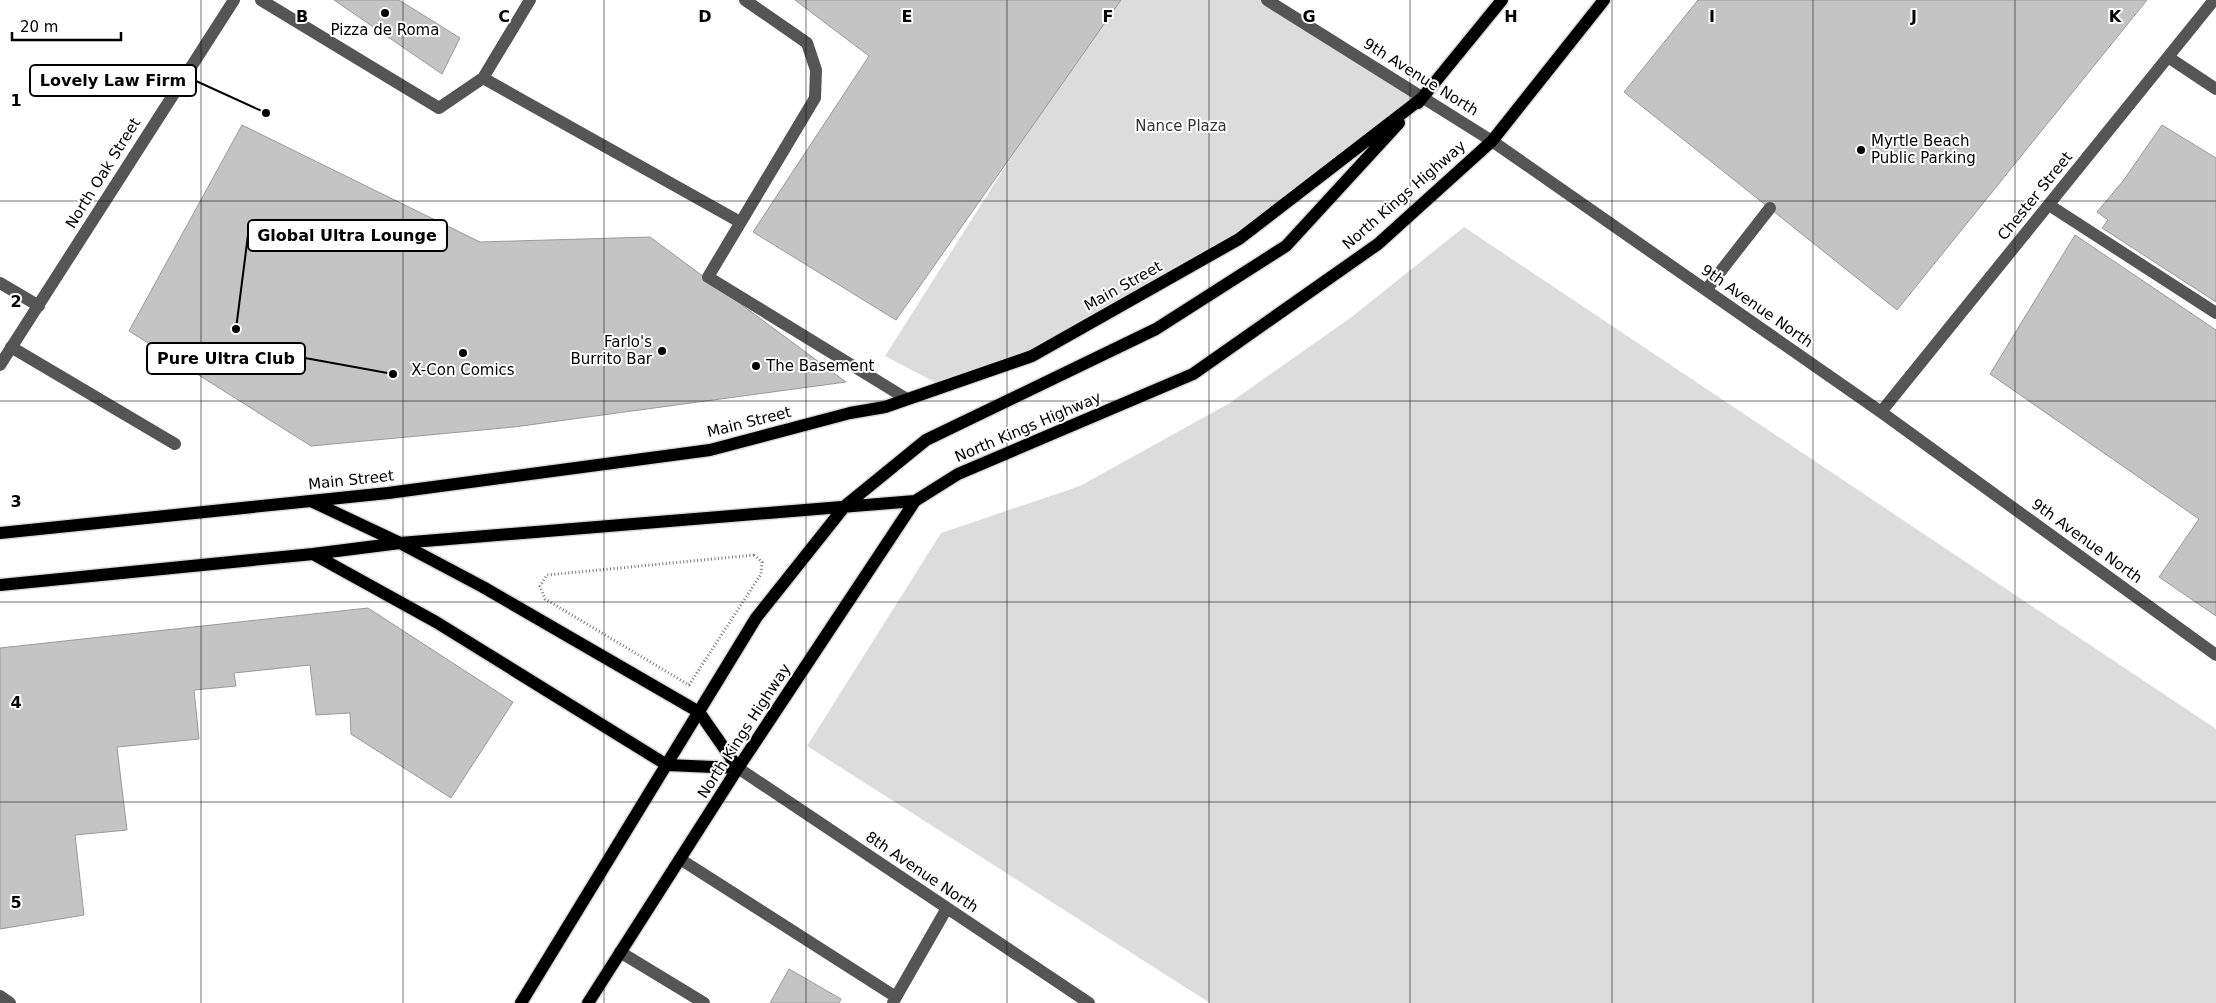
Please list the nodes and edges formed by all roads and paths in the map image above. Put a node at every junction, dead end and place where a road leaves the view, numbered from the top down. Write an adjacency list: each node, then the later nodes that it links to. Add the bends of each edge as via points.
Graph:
1 (234, 0): 19 (street, North Oak Street)
2 (261, 0): 10 (street, via 439,108)
3 (530, 0): 10 (street)
4 (745, 0): 16 (street, via 807,43 816,70 815,98)
5 (1267, 0): 12 (street, 9th Avenue North)
6 (1502, 0): 12 (main road, North Kings Highway)
7 (1604, 0): 13 (main road, North Kings Highway)
8 (2214, 3): 9 (street, Chester Street)
9 (2168, 57): 11 (street); 14 (street, Chester Street)
10 (483, 78): 16 (street)
11 (2216, 90)
12 (1422, 98): 13 (street, 9th Avenue North); 23 (main road, Main Street, via 1239,239 1032,356); 28 (main road, North Kings Highway, via 1286,246 1156,329 926,440)
13 (1492, 141): 18 (street, 9th Avenue North); 27 (main road, North Kings Highway, via 1378,244 1193,374 958,474)
14 (2049, 205): 20 (street); 24 (street, Chester Street)
15 (1770, 208): 18 (street)
16 (740, 222): 23 (street, via 708,277)
17 (0, 283): 19 (street)
18 (1706, 290): 24 (street, 9th Avenue North)
19 (39, 306): 21 (street, North Oak Street)
20 (2216, 313)
21 (11, 347): 22 (street, North Oak Street); 25 (street)
22 (0, 365)
23 (907, 399): 26 (main road, Main Street, via 710,450)
24 (1880, 412): 34 (street, 9th Avenue North)
25 (175, 444)
26 (312, 501): 29 (main road, Main Street); 30 (main road)
27 (916, 501): 28 (main road); 37 (main road, North Kings Highway)
28 (845, 506): 30 (main road); 35 (main road, North Kings Highway, via 756,618)
29 (0, 533)
30 (400, 542): 31 (main road); 35 (main road)
31 (312, 554): 33 (main road); 36 (main road, via 436,622)
32 (547, 575): 32 (path, via 754,555 762,562 762,574 689,685 545,599 540,586)
33 (0, 585)
34 (2216, 655)
35 (699, 712): 36 (main road, North Kings Highway); 37 (main road)
36 (667, 765): 37 (main road); 44 (main road, North Kings Highway)
37 (738, 768): 38 (main road, North Kings Highway); 39 (street, 8th Avenue North)
38 (680, 860): 40 (main road, North Kings Highway); 42 (street)
39 (947, 908): 42 (street); 47 (street, 8th Avenue North)
40 (620, 952): 45 (main road, North Kings Highway); 46 (street)
41 (0, 996): 43 (street)
42 (894, 1000)
43 (10, 1003)
44 (520, 1003)
45 (588, 1003)
46 (704, 1003)
47 (1089, 1003)

